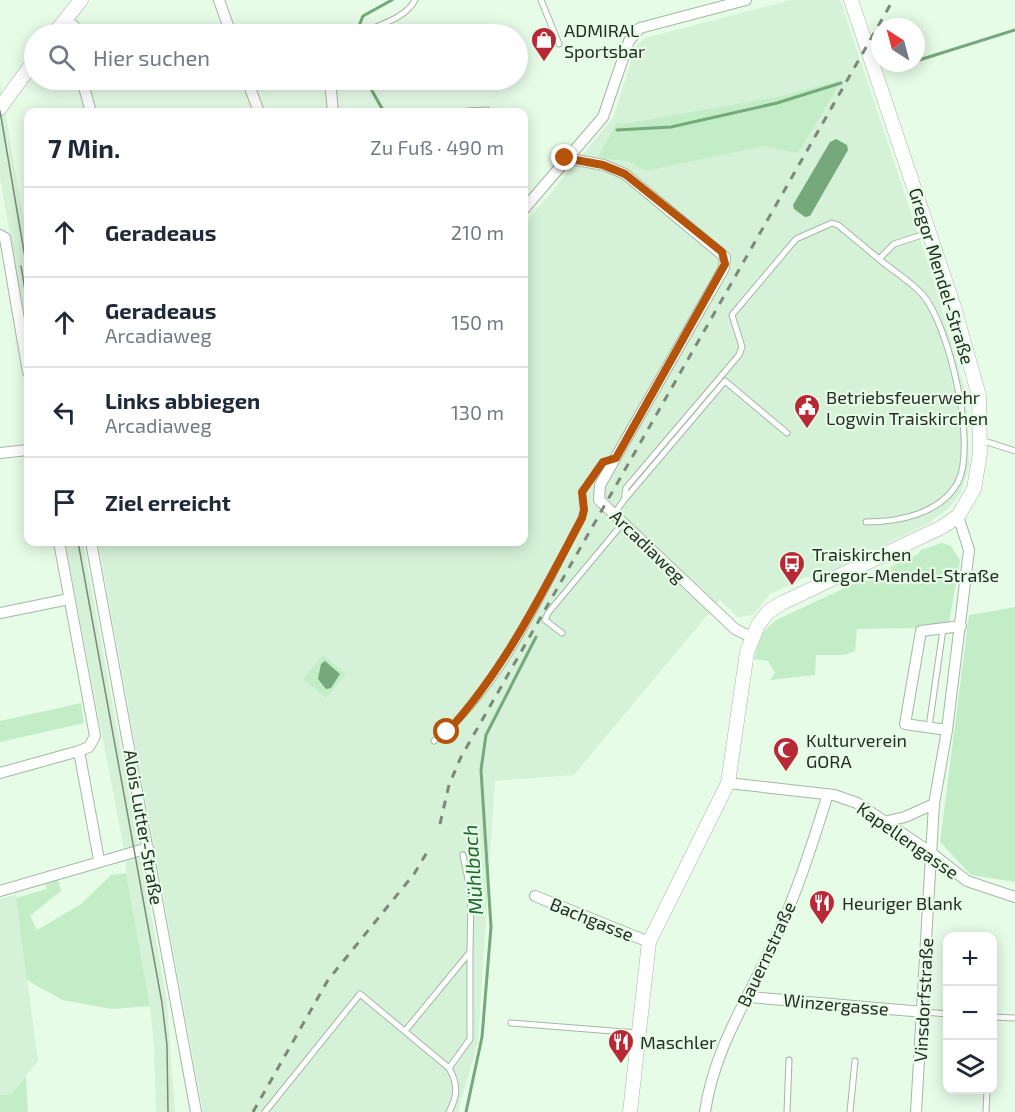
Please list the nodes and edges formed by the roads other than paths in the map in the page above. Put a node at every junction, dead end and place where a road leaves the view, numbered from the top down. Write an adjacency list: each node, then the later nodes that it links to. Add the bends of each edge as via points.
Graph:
1 (81, 0): 7 (street)
2 (219, 0): 10 (street)
3 (415, 0): 11 (lane, via 401,15)
4 (541, 0): 12 (lane)
5 (746, 0): 21 (street, via 640,27 629,41 603,117)
6 (851, 0): 23 (street, Gregor Mendel-Straße)
7 (66, 20): 8 (street); 9 (street)
8 (63, 24)
9 (71, 24)
10 (227, 24)
11 (381, 24)
12 (559, 44)
13 (24, 75): 17 (street)
14 (85, 90): 18 (street)
15 (251, 90): 19 (street)
16 (331, 90): 20 (street)
17 (0, 108)
18 (90, 108)
19 (258, 108)
20 (333, 108)
21 (565, 158): 22 (street); 32 (street, Arcadiaweg, via 603,165 625,174 725,257 724,268)
22 (528, 204)
23 (929, 233): 25 (lane, via 894,244); 28 (street, Gregor Mendel-Straße, via 979,396)
24 (0, 235): 26 (street, via 4,238)
25 (879, 259): 33 (lane, via 832,223 796,239 732,315 742,347 739,355 626,488); 36 (lane, via 921,294 932,309 954,371 963,455 957,483 938,502 913,516 891,522)
26 (24, 350)
27 (787, 433): 33 (lane, via 725,381)
28 (980, 439): 30 (lane); 35 (street, Gregor Mendel-Straße, via 974,489)
29 (24, 450): 31 (street)
30 (1015, 451)
31 (0, 453)
32 (615, 460): 34 (street, Arcadiaweg, via 598,495); 48 (lane, via 603,462 582,492 582,518 505,660 471,706)
33 (624, 500): 34 (lane)
34 (614, 514): 37 (street, Arcadiaweg)
35 (957, 516): 42 (street, via 969,550); 45 (street, via 782,603 768,612)
36 (866, 522)
37 (623, 523): 44 (lane, via 548,613 545,620); 45 (street, Arcadiaweg, via 735,629)
38 (60, 546): 40 (street)
39 (92, 546): 55 (street, Alois Lutter-Straße)
40 (69, 599): 41 (street); 49 (street, via 95,736 89,747)
41 (0, 613)
42 (961, 626): 43 (street); 47 (street)
43 (943, 628): 46 (lane); 46 (street, via 921,631 905,724)
44 (562, 633)
45 (753, 638): 51 (street, via 747,652)
46 (928, 727): 47 (street)
47 (947, 730): 53 (street)
48 (434, 741)
49 (79, 752): 50 (street); 58 (street)
50 (0, 773)
51 (728, 783): 52 (street, Kapellengasse); 62 (street)
52 (828, 794): 54 (street, Kapellengasse, via 857,802); 64 (street, Bauernstraße, via 775,941)
53 (934, 804): 54 (street); 56 (street)
54 (884, 822): 56 (street, Kapellengasse)
55 (148, 848): 58 (street); 76 (street, Alois Lutter-Straße)
56 (930, 852): 61 (street, Kapellengasse, via 967,881); 65 (street, Vinsdorfstraße)
57 (463, 855): 63 (lane, via 471,894)
58 (99, 860): 59 (street)
59 (0, 891)
60 (535, 896): 62 (street, Bachgasse)
61 (1015, 897)
62 (650, 942): 71 (street)
63 (470, 952): 70 (lane); 74 (lane, via 470,1039)
64 (748, 996): 65 (street, Winzergasse); 80 (street, Bauernstraße, via 719,1052)
65 (924, 1012): 66 (lane); 83 (street, Vinsdorfstraße)
66 (943, 1014)
67 (997, 1017): 68 (lane)
68 (1015, 1018)
69 (511, 1023): 71 (lane)
70 (405, 1031): 74 (lane); 77 (lane, via 360,994)
71 (639, 1033): 79 (street)
72 (789, 1060): 81 (lane)
73 (855, 1061): 82 (lane)
74 (449, 1068): 78 (lane, via 457,1081)
75 (987, 1094): 84 (lane)
76 (196, 1112)
77 (265, 1112)
78 (449, 1112)
79 (630, 1112)
80 (705, 1112)
81 (787, 1112)
82 (850, 1112)
83 (916, 1112)
84 (986, 1112)

